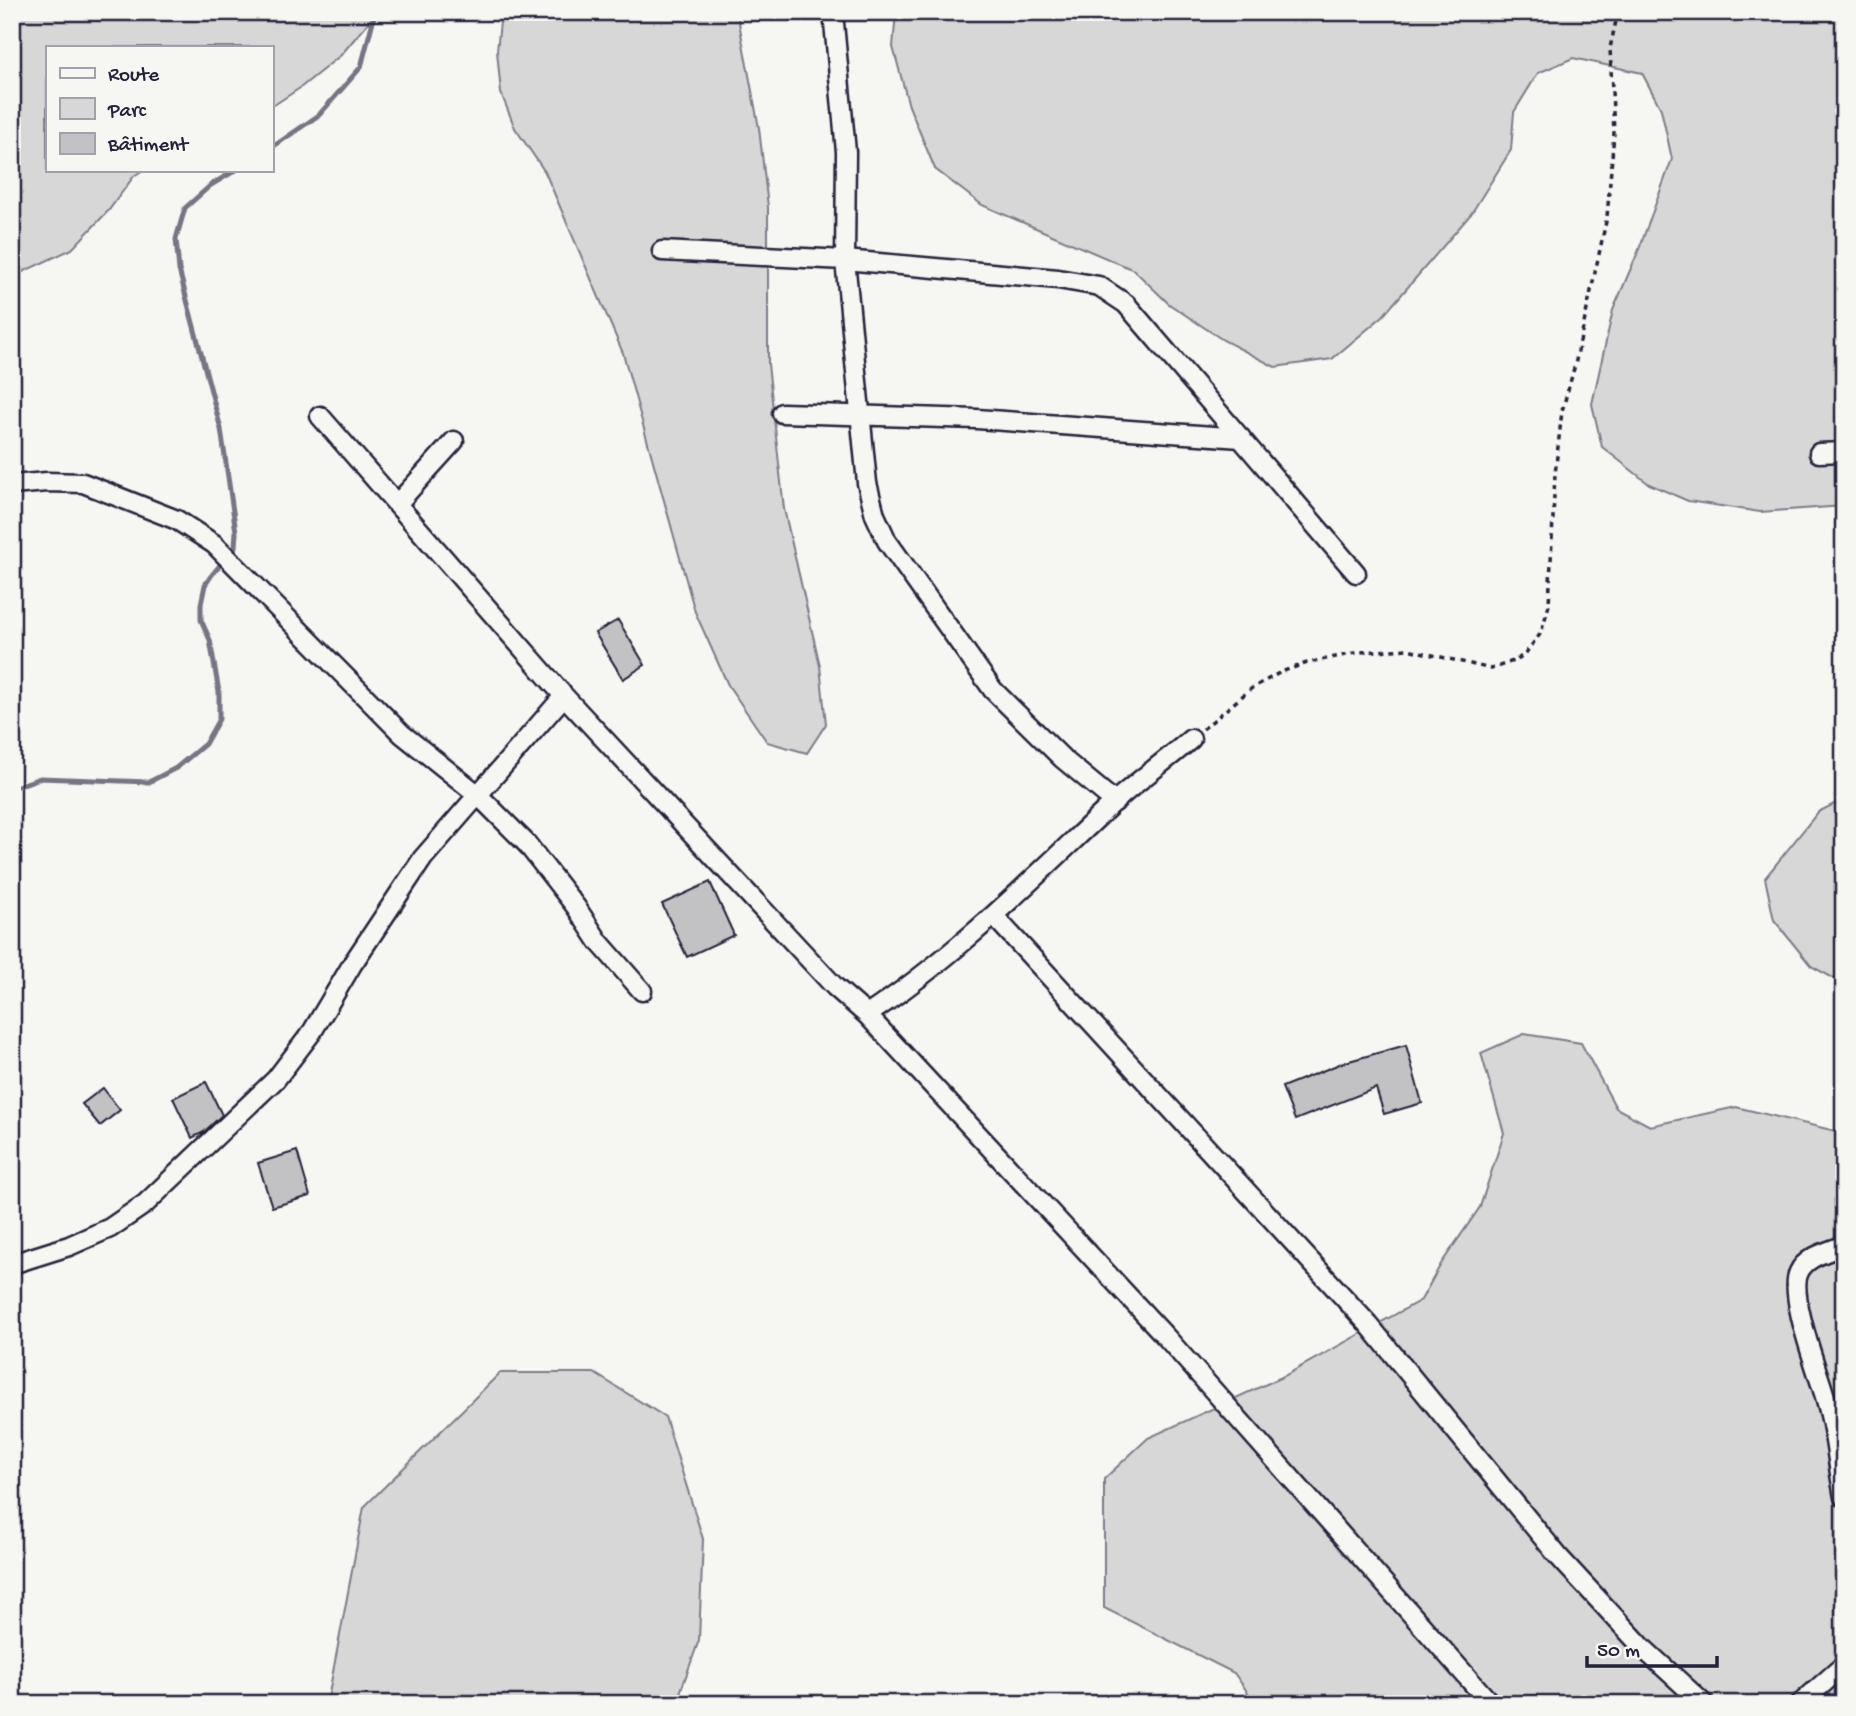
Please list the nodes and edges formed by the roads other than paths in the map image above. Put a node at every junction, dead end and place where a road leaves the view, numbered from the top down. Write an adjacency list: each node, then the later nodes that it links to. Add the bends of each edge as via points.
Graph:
1 (833, 12): 3 (street, via 846,152)
2 (662, 251): 3 (street)
3 (845, 260): 5 (street); 7 (street, via 1100,286 1126,304)
4 (782, 413): 5 (street)
5 (860, 414): 7 (street); 17 (street, via 875,515 902,564 993,690)
6 (320, 416): 12 (street)
7 (1241, 438): 13 (street)
8 (454, 440): 12 (street)
9 (1844, 452): 10 (street)
10 (1819, 453)
11 (12, 485): 16 (street, via 83,483 177,520 214,544 402,734)
12 (397, 504): 14 (street)
13 (1356, 573)
14 (564, 696): 16 (street); 20 (street, via 835,987)
15 (1191, 739): 17 (street)
16 (477, 794): 19 (street, via 527,844 598,942); 22 (street, via 423,858 312,1032 276,1079 145,1204 110,1228)
17 (1115, 802): 18 (street)
18 (994, 916): 20 (street); 26 (street, via 1369,1325 1558,1556 1644,1649)
19 (642, 991)
20 (867, 1014): 25 (street, via 1166,1337)
21 (1844, 1245): 23 (street, via 1803,1265 1796,1285 1829,1408)
22 (12, 1264)
23 (1844, 1497)
24 (1844, 1665): 27 (street)
25 (1491, 1704)
26 (1704, 1704)
27 (1800, 1704)

